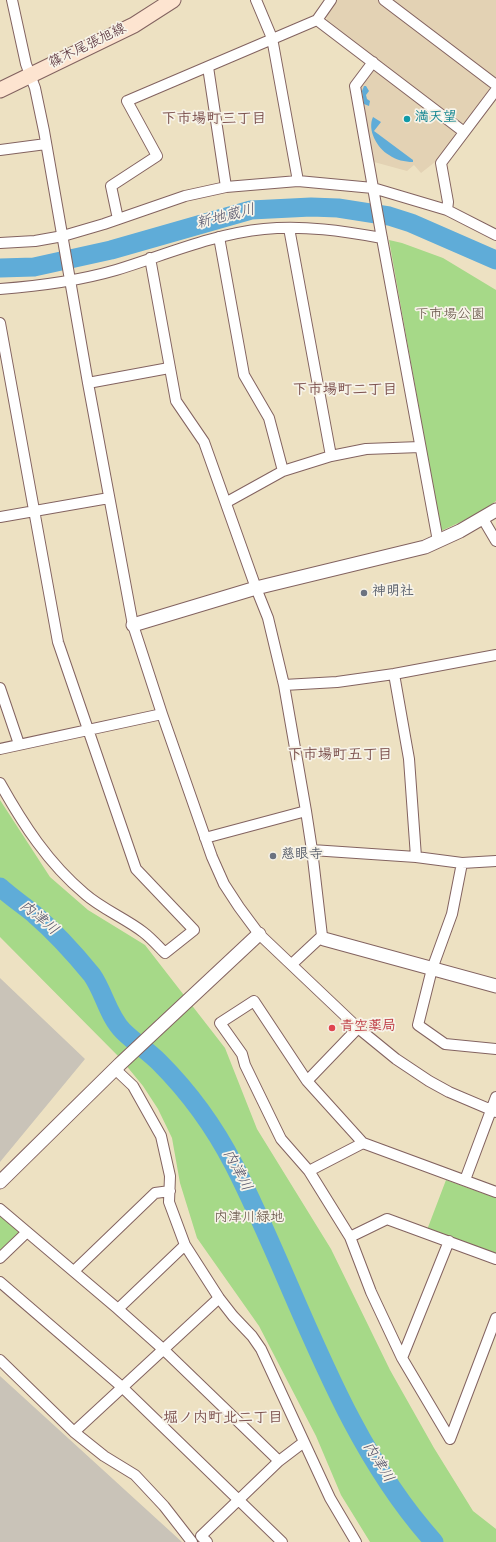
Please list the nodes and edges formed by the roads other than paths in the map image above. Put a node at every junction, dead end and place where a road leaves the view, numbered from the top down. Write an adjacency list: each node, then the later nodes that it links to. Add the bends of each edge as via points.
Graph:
1 (12, 0): 10 (street)
2 (173, 0): 10 (main road, 篠木尾張旭線, via 134,25)
3 (256, 0): 7 (street)
4 (331, 0): 6 (street)
5 (384, 0): 11 (street)
6 (317, 20): 7 (street); 8 (street)
7 (272, 38): 9 (street); 17 (street)
8 (373, 62): 14 (street); 19 (street, via 355,86)
9 (208, 67): 18 (street); 21 (street, via 127,101 157,156 111,186)
10 (30, 76): 12 (main road, 篠木尾張旭線); 15 (street, via 35,88)
11 (496, 85)
12 (0, 90)
13 (496, 90): 14 (street)
14 (464, 132): 20 (street, via 441,163 448,202)
15 (46, 144): 16 (street); 26 (street)
16 (0, 150)
17 (298, 181): 18 (street); 19 (street)
18 (226, 186): 21 (street, via 185,196)
19 (374, 192): 20 (street); 23 (street)
20 (447, 210): 24 (street)
21 (118, 219): 26 (street)
22 (289, 228): 23 (street); 25 (street, via 264,229); 35 (street)
23 (381, 235): 34 (street)
24 (496, 235)
25 (219, 237): 28 (street); 36 (street, via 244,375 270,418)
26 (63, 240): 27 (street); 29 (street)
27 (0, 243)
28 (150, 258): 29 (street, via 115,270); 32 (street)
29 (69, 279): 30 (street, via 37,286); 33 (street)
30 (0, 289)
31 (0, 323): 39 (street)
32 (169, 368): 33 (street); 38 (street, via 176,401 204,442)
33 (88, 383): 37 (street)
34 (420, 448): 35 (street, via 366,449); 43 (street)
35 (331, 456): 36 (street)
36 (283, 471): 38 (street)
37 (109, 498): 39 (street); 46 (street)
38 (227, 502): 45 (street)
39 (35, 510): 41 (street); 52 (street, via 58,642)
40 (496, 510): 42 (street)
41 (0, 517)
42 (483, 519): 43 (street); 44 (street)
43 (438, 541): 45 (street, via 425,547)
44 (496, 541)
45 (256, 588): 46 (street); 49 (street, via 268,618)
46 (133, 625): 51 (street)
47 (496, 655): 48 (street)
48 (394, 674): 49 (street, via 337,682); 59 (street, via 409,759)
49 (284, 685): 56 (street)
50 (0, 688): 53 (street)
51 (162, 714): 52 (street); 57 (street)
52 (88, 730): 53 (street); 55 (street, via 136,868 194,930 165,953 144,933 86,895 63,874 20,819)
53 (19, 744): 54 (street)
54 (0, 749)
55 (0, 783)
56 (306, 811): 57 (street); 58 (street)
57 (205, 838): 62 (street, via 224,884)
58 (312, 850): 59 (street); 63 (street)
59 (416, 857): 61 (street)
60 (496, 861): 61 (street)
61 (462, 863): 65 (street, via 452,914)
62 (259, 934): 64 (street); 69 (street)
63 (323, 938): 64 (street); 65 (street)
64 (292, 964): 67 (street)
65 (432, 969): 66 (street); 68 (street, via 418,1025 445,1044)
66 (496, 986)
67 (358, 1028): 70 (street); 72 (street, via 396,1059 429,1081)
68 (496, 1049)
69 (118, 1067): 76 (street); 77 (street, via 133,1086 161,1136 170,1176)
70 (307, 1081): 73 (street); 74 (street, via 254,1001 220,1023 242,1054 281,1139)
71 (496, 1097): 72 (street)
72 (494, 1111): 75 (street)
73 (363, 1143): 74 (street); 75 (street)
74 (309, 1171): 81 (street)
75 (465, 1180): 78 (street)
76 (0, 1182)
77 (170, 1191): 83 (street, via 169,1202); 86 (street, via 155,1193)
78 (496, 1192)
79 (0, 1209): 80 (street)
80 (27, 1232): 84 (street); 86 (street)
81 (350, 1237): 82 (street, via 387,1219); 92 (street, via 371,1292)
82 (449, 1242): 85 (street); 92 (street)
83 (185, 1245): 88 (street); 89 (street)
84 (0, 1258)
85 (496, 1259)
86 (74, 1271): 89 (street)
87 (0, 1282): 94 (street)
88 (220, 1298): 91 (street); 96 (street, via 261,1350)
89 (118, 1308): 91 (street)
90 (496, 1318): 92 (street, via 450,1439)
91 (164, 1350): 94 (street); 97 (street)
92 (402, 1358)
93 (0, 1360): 95 (street)
94 (122, 1387): 95 (street); 98 (street)
95 (74, 1432): 99 (street, via 104,1456 135,1475 164,1506)
96 (304, 1442): 97 (street); 102 (street, via 330,1498)
97 (279, 1461): 98 (street)
98 (239, 1500): 100 (street, via 201,1536); 101 (street)
99 (192, 1542)
100 (207, 1542)
101 (282, 1542)
102 (356, 1542)

